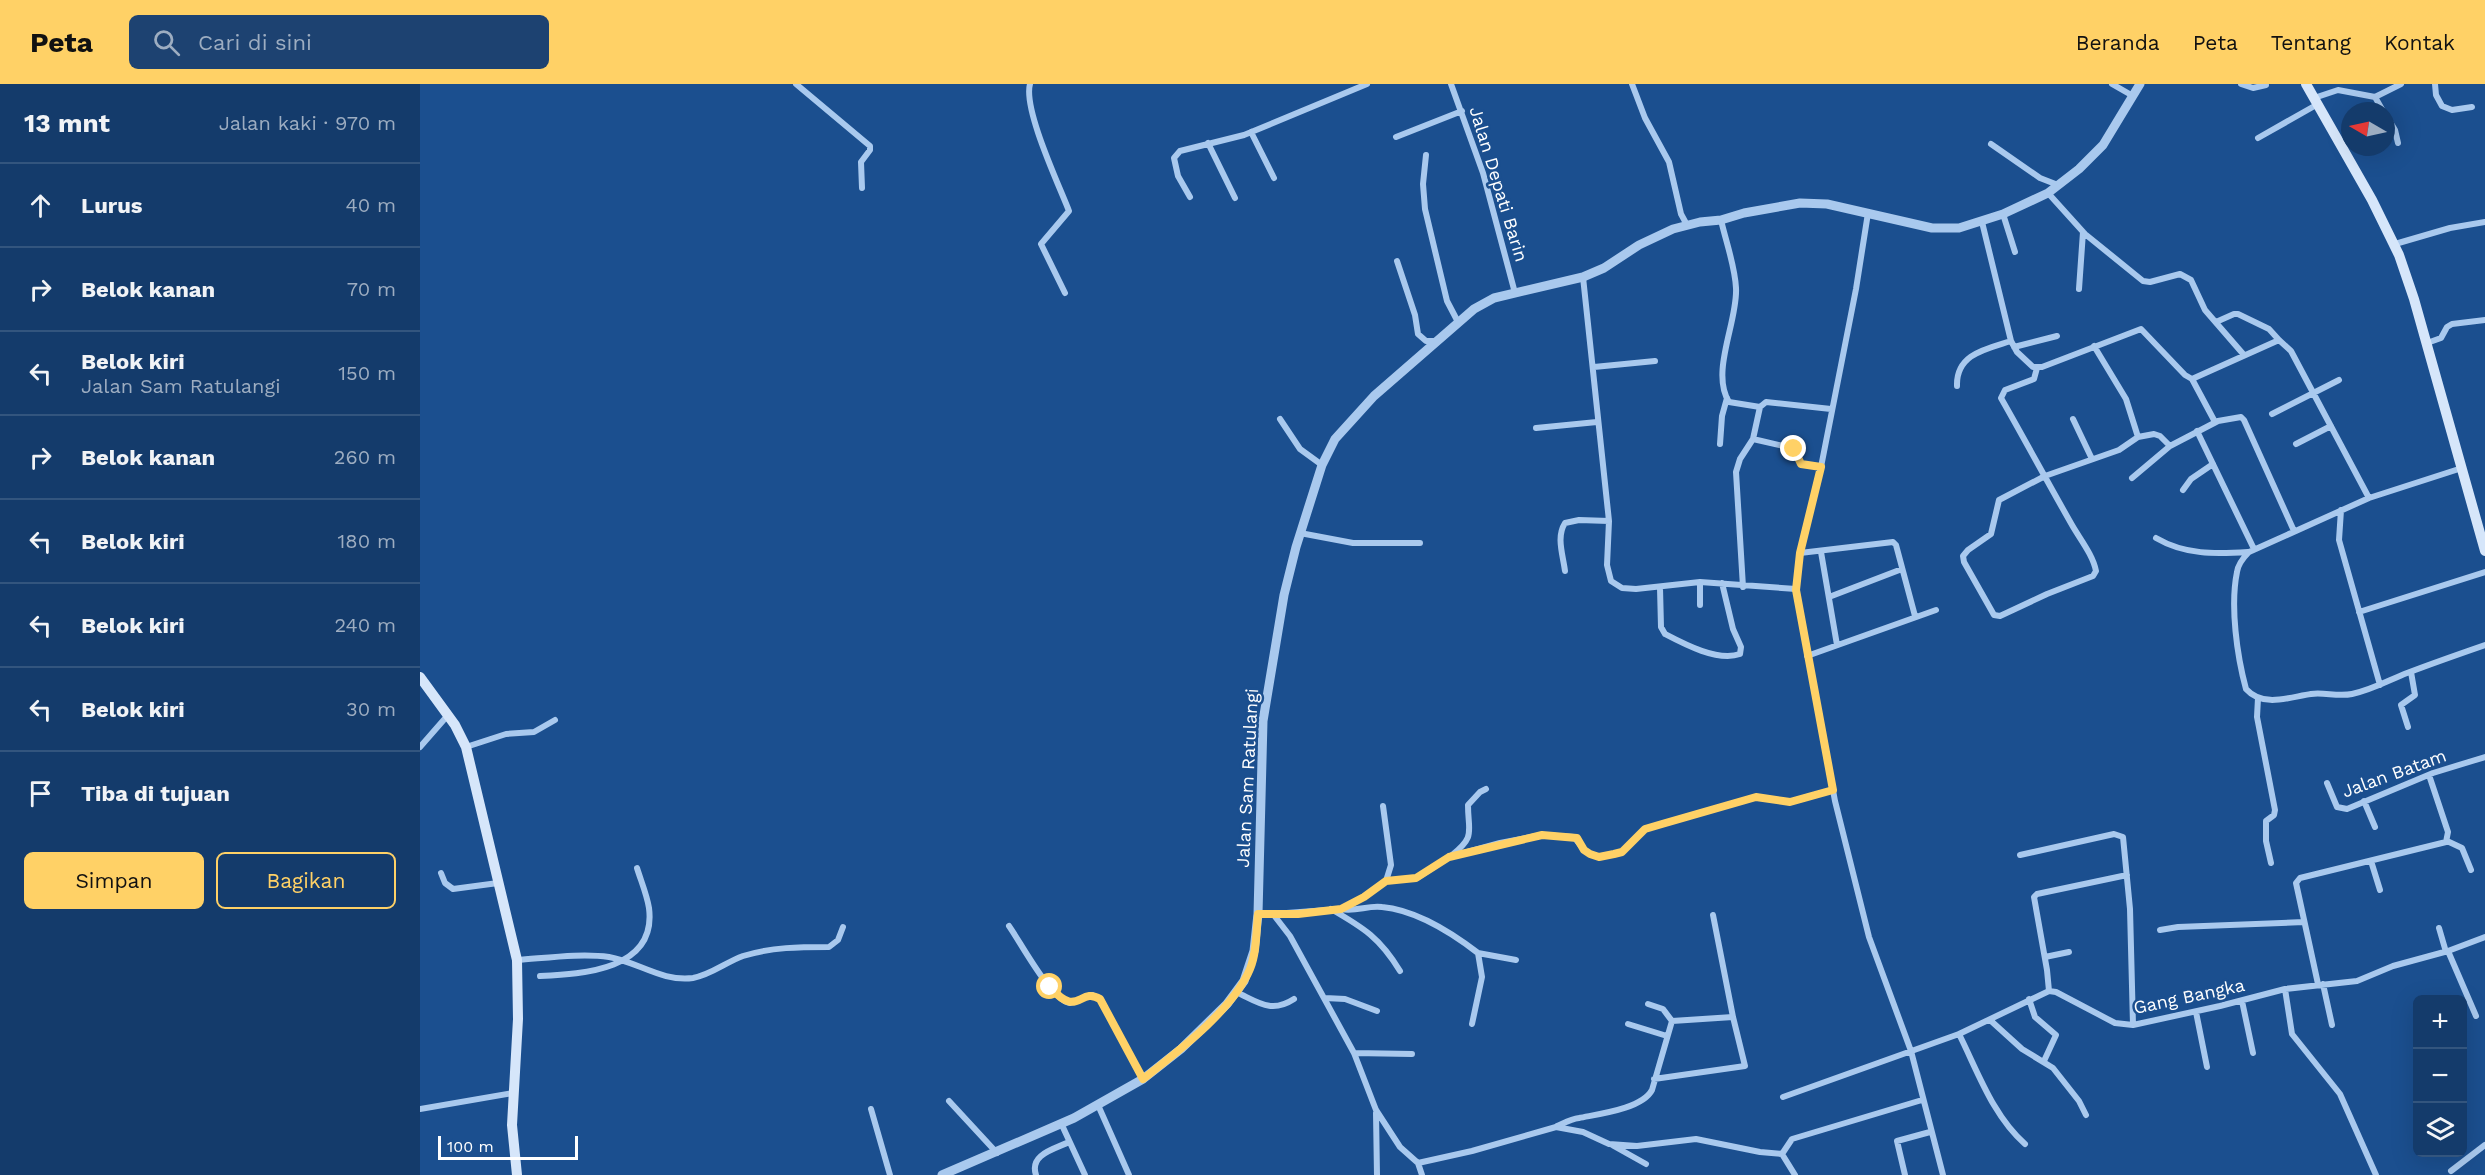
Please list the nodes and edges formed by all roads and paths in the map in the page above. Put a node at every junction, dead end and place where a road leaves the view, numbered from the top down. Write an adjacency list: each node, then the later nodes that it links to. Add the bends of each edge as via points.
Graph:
1 (796, 84): 29 (street, via 870,146 861,162)
2 (1030, 84): 45 (street, via 1041,142 1069,211 1041,244)
3 (1367, 84): 20 (street)
4 (1452, 84): 18 (street, Jalan Depati Barin)
5 (1632, 84): 38 (street, via 1669,162)
6 (2112, 84): 13 (street)
7 (2140, 84): 13 (street, Jalan Sam Ratulangi)
8 (2241, 84): 12 (street, via 2253,88)
9 (2306, 84): 15 (main road)
10 (2401, 84): 14 (street)
11 (2435, 84): 17 (street, via 2442,106 2452,110)
12 (2266, 85)
13 (2133, 96): 28 (street, Jalan Sam Ratulangi, via 2103,145)
14 (2375, 97): 15 (street, via 2338,90); 16 (street)
15 (2316, 101): 22 (street); 40 (main road)
16 (2378, 102)
17 (2472, 107)
18 (1462, 111): 21 (street); 46 (street, Jalan Depati Barin)
19 (2395, 130): 24 (street)
20 (1251, 132): 23 (street); 27 (street)
21 (1396, 137)
22 (2258, 138)
23 (1208, 143): 31 (street, via 1180,151 1174,158 1178,176); 32 (street)
24 (2398, 143)
25 (1991, 144): 28 (street)
26 (1426, 155): 48 (street, via 1422,184 1425,209 1447,301)
27 (1274, 178)
28 (2058, 185): 30 (street, Jalan Sam Ratulangi)
29 (862, 188)
30 (2048, 193): 34 (street, Jalan Sam Ratulangi); 39 (street)
31 (1190, 197)
32 (1235, 198)
33 (1868, 213): 35 (street, Jalan Sam Ratulangi, via 1800,203); 36 (street, Jalan Sam Ratulangi, via 1932,228 1959,228); 66 (street)
34 (2003, 213): 36 (street, Jalan Sam Ratulangi); 41 (street)
35 (1720, 220): 38 (street, Jalan Sam Ratulangi); 64 (street, via 1736,288 1723,371)
36 (1982, 222): 54 (street)
37 (2485, 222): 40 (street)
38 (1687, 225): 43 (street, Jalan Sam Ratulangi, via 1639,245)
39 (2083, 232): 44 (street); 49 (street, via 2143,281 2180,274 2191,280 2205,310)
40 (2395, 244): 53 (main road)
41 (2015, 252)
42 (1397, 261): 52 (street, via 1418,334 1426,341)
43 (1583, 277): 46 (street, Jalan Sam Ratulangi); 58 (street)
44 (2079, 289)
45 (1065, 293)
46 (1515, 293): 48 (street, Jalan Sam Ratulangi, via 1494,298)
47 (2485, 320): 53 (street, via 2452,324 2441,338)
48 (1458, 322): 52 (street, Jalan Sam Ratulangi)
49 (2216, 322): 51 (street, via 2238,315 2268,329); 56 (street)
50 (2057, 336): 54 (street)
51 (2279, 340): 56 (street); 63 (street, via 2291,351)
52 (1434, 341): 82 (street, Jalan Sam Ratulangi, via 1335,439)
53 (2427, 343): 84 (main road)
54 (2013, 344): 59 (street, via 2027,363); 62 (street, via 1973,354 1958,370)
55 (2094, 346): 59 (street); 60 (street, via 2141,329); 75 (street, via 2126,399)
56 (2244, 355): 60 (street)
57 (1655, 361): 58 (street)
58 (1594, 367): 70 (street)
59 (2037, 368): 85 (street, via 2034,379 2005,390 2001,398)
60 (2192, 379): 71 (street)
61 (2339, 380): 63 (street)
62 (1957, 386)
63 (2314, 394): 67 (street); 72 (street)
64 (1727, 398): 65 (street); 77 (street)
65 (1760, 407): 66 (street, via 1766,402); 76 (street)
66 (1831, 409): 83 (street)
67 (2272, 414)
68 (1280, 419): 82 (street, via 1300,449)
69 (2073, 420): 80 (street)
70 (1597, 422): 73 (street); 90 (street)
71 (2215, 422): 74 (street); 91 (street, via 2237,417 2244,420)
72 (2331, 426): 78 (street); 88 (street)
73 (1536, 428)
74 (2197, 431): 79 (street); 81 (street)
75 (2138, 437): 79 (street, via 2154,434); 80 (street, via 2119,450)
76 (1753, 439): 83 (street, via 1792,448 1801,464); 104 (street, via 1736,472)
77 (1720, 444)
78 (2296, 444)
79 (2170, 446): 86 (street)
80 (2092, 459): 85 (street)
81 (2213, 464): 87 (street, via 2191,479); 95 (street)
82 (1322, 465): 92 (street, Jalan Sam Ratulangi)
83 (1821, 467): 98 (street)
84 (2462, 468): 88 (street); 96 (main road)
85 (2045, 476): 85 (street, via 2096,571 2093,576 1997,616 1990,612 1963,556 1991,534 2002,496)
86 (2132, 478)
87 (2183, 490)
88 (2369, 498): 89 (street)
89 (2342, 510): 91 (street); 110 (street, via 2339,540)
90 (1609, 521): 100 (street, via 1565,523 1560,538); 105 (street, via 1607,565 1611,581 1622,588)
91 (2294, 531): 95 (street)
92 (1300, 533): 94 (street, via 1353,543); 146 (street, Jalan Sam Ratulangi, via 1284,595 1263,721)
93 (2156, 538): 95 (street, via 2208,555)
94 (1420, 543)
95 (2252, 551): 118 (street, via 2237,571 2234,608 2246,689)
96 (2485, 551)
97 (1821, 552): 98 (street); 99 (street, via 1893,542); 107 (street)
98 (1800, 553): 106 (street)
99 (1902, 569): 107 (street); 111 (street)
100 (1565, 571)
101 (2485, 572): 110 (street)
102 (1700, 582): 103 (street); 105 (street); 108 (street)
103 (1722, 583): 104 (street); 105 (street, via 1741,647 1740,654 1734,656 1714,654 1665,634 1661,627)
104 (1743, 587): 106 (street)
105 (1660, 588)
106 (1796, 590): 114 (street)
107 (1829, 597): 112 (street)
108 (1700, 605)
109 (1936, 610): 111 (street)
110 (2359, 612): 117 (street)
111 (1915, 616): 112 (street)
112 (1837, 645): 114 (street)
113 (2485, 645): 115 (street)
114 (1807, 656): 128 (street)
115 (2411, 672): 117 (street); 121 (street, via 2415,694 2401,705)
116 (420, 677): 119 (main road)
117 (2380, 685): 118 (street, via 2350,695 2314,693 2289,699)
118 (2258, 698): 136 (street, via 2257,717 2274,810 2266,821)
119 (448, 715): 122 (street); 123 (main road)
120 (555, 720): 123 (street, via 534,732 506,734)
121 (2408, 727)
122 (420, 747)
123 (466, 747): 142 (main road)
124 (2485, 757): 125 (street, Jalan Batam)
125 (2429, 775): 129 (street, Jalan Batam); 132 (street, via 2448,832)
126 (2327, 783): 129 (street, Jalan Batam, via 2337,807 2347,809)
127 (1486, 789): 134 (street, via 1468,805 1468,840)
128 (1833, 790): 134 (street, via 1790,802 1756,797 1662,824 1645,829 1622,852 1614,854 1596,856 1584,850 1577,838 1550,835); 185 (street, via 1869,937)
129 (2364, 801): 131 (street)
130 (1383, 806): 141 (street, via 1391,865)
131 (2375, 827)
132 (2447, 841): 135 (street); 138 (street, via 2462,848)
133 (2020, 855): 140 (street, via 2120,834)
134 (1449, 857): 141 (street, via 1416,878)
135 (2371, 861): 143 (street); 149 (street, via 2298,880 2295,887)
136 (2271, 863)
137 (638, 868): 160 (street, via 649,907 647,932 636,953)
138 (2471, 870)
139 (441, 873): 142 (street, via 453,890)
140 (2127, 875): 158 (street, via 2036,895); 181 (street)
141 (1386, 881): 145 (street)
142 (498, 883): 159 (main road)
143 (2380, 890)
144 (1330, 909): 145 (street); 147 (street); 162 (street, via 1374,936)
145 (1341, 909): 155 (street, via 1394,909 1452,933)
146 (1258, 914): 147 (street); 167 (street, Jalan Sam Ratulangi, via 1251,967)
147 (1273, 914): 169 (street, via 1290,936)
148 (1713, 915): 176 (street)
149 (2304, 922): 153 (street); 164 (street)
150 (1009, 926): 191 (street, via 1061,999 1070,1003 1092,996 1100,999)
151 (843, 927): 160 (street, via 838,940 830,946 763,951 692,978 659,975)
152 (2439, 928): 157 (street)
153 (2160, 930)
154 (2485, 937): 157 (street, Gang Bangka)
155 (1478, 952): 161 (street); 179 (street, via 1482,978)
156 (2069, 952): 158 (street)
157 (2447, 952): 164 (street, Gang Bangka, via 2357,981); 175 (street)
158 (2045, 957): 166 (street)
159 (517, 960): 160 (street, via 600,956); 193 (main road, via 519,1002)
160 (622, 960): 163 (street, via 586,973)
161 (1516, 960)
162 (1400, 972)
163 (540, 976)
164 (2321, 984): 165 (street, Gang Bangka); 182 (street)
165 (2285, 989): 171 (street, Gang Bangka); 225 (street, via 2292,1034 2340,1094)
166 (2049, 991): 170 (street); 181 (street, Gang Bangka, via 2115,1023)
167 (1236, 992): 168 (street, via 1271,1007); 191 (street, Jalan Sam Ratulangi, via 1180,1049)
168 (1294, 999)
169 (1325, 999): 173 (street, via 1345,999); 186 (street)
170 (2029, 999): 177 (street); 189 (street, via 2035,1017 2056,1035)
171 (2242, 1000): 174 (street, Gang Bangka); 187 (street)
172 (1648, 1004): 178 (street, via 1665,1010)
173 (1377, 1011)
174 (2196, 1012): 181 (street, Gang Bangka); 190 (street)
175 (2476, 1016)
176 (1732, 1017): 178 (street); 192 (street, via 1745,1066)
177 (1990, 1020): 183 (street); 189 (street, via 2022,1049)
178 (1672, 1021): 184 (street)
179 (1472, 1024)
180 (1628, 1024): 184 (street)
181 (2133, 1025)
182 (2332, 1025)
183 (1959, 1034): 185 (street); 207 (street, via 2004,1122)
184 (1667, 1035): 192 (street)
185 (1911, 1052): 194 (street); 195 (street)
186 (1354, 1053): 188 (street); 200 (street)
187 (2253, 1053)
188 (1412, 1054)
189 (2044, 1061): 201 (street, via 2054,1068)
190 (2207, 1067)
191 (1143, 1079): 197 (street, Jalan Sam Ratulangi)
192 (1654, 1079): 203 (street, via 1645,1100)
193 (513, 1092): 198 (street); 214 (main road)
194 (1783, 1097)
195 (1922, 1100): 204 (street); 210 (street, via 1792,1139)
196 (949, 1101): 209 (street)
197 (1098, 1104): 202 (street, Jalan Sam Ratulangi); 219 (street)
198 (420, 1109)
199 (871, 1109): 215 (street)
200 (1376, 1110): 211 (street, via 1400,1147); 220 (street)
201 (2086, 1115)
202 (1061, 1124): 205 (street); 209 (street, Jalan Sam Ratulangi)
203 (1556, 1127): 206 (street, via 1583,1132); 211 (street)
204 (1930, 1132): 223 (street, via 1897,1141); 224 (street)
205 (1069, 1142): 217 (street, via 1039,1156); 218 (street)
206 (1609, 1144): 210 (street, via 1637,1146 1696,1139); 212 (street)
207 (2025, 1144)
208 (2485, 1145): 213 (street)
209 (997, 1153): 216 (street, Jalan Sam Ratulangi)
210 (1782, 1154): 222 (street)
211 (1418, 1163): 221 (street)
212 (1646, 1164)
213 (2451, 1171)
214 (517, 1175)
215 (890, 1175)
216 (942, 1175)
217 (1036, 1175)
218 (1085, 1175)
219 (1129, 1175)
220 (1377, 1175)
221 (1422, 1175)
222 (1795, 1175)
223 (1905, 1175)
224 (1943, 1175)
225 (2376, 1175)

